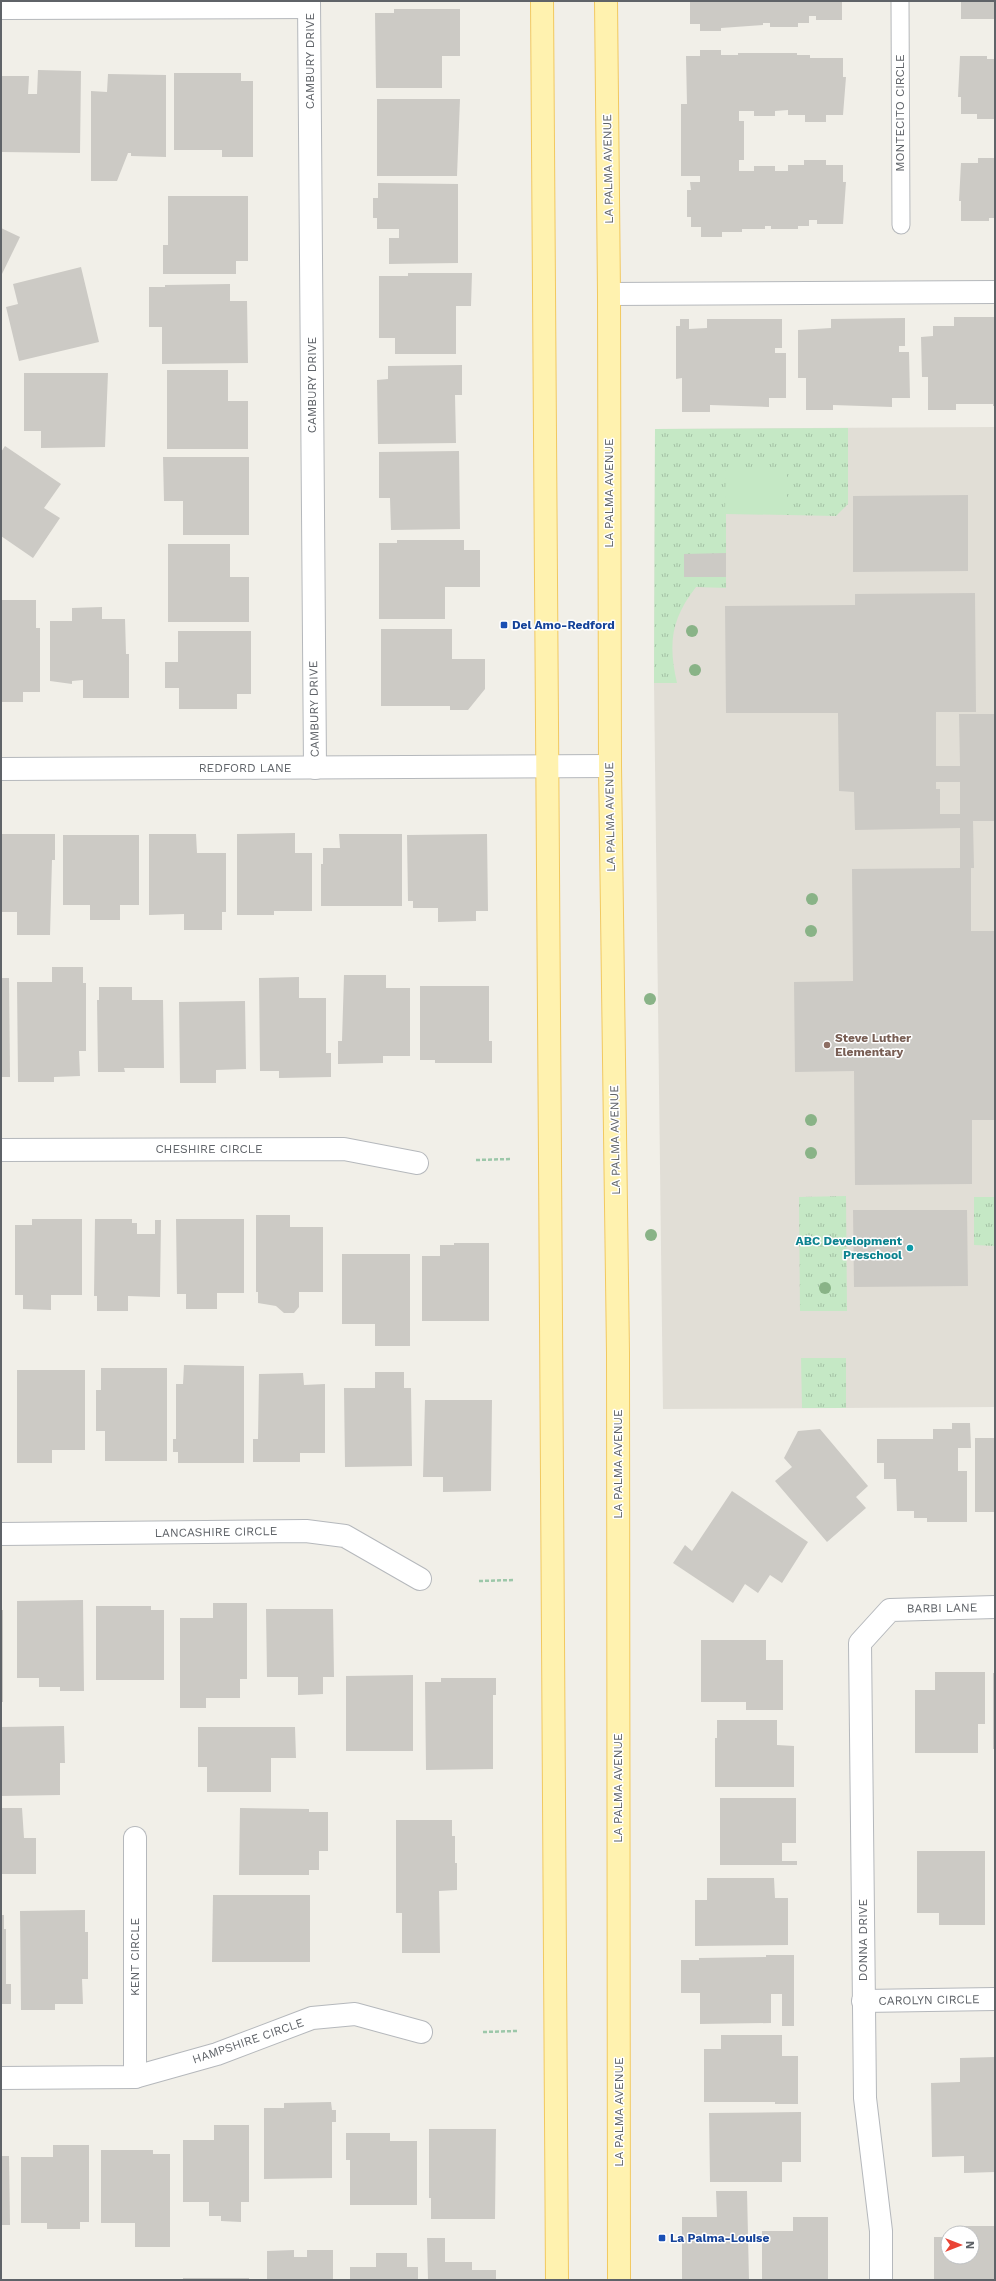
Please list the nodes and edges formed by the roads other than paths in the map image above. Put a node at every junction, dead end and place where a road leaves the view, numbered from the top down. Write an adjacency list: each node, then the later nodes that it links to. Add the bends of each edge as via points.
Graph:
1 (542, 1): 10 (main road)
2 (606, 1): 8 (main road, LA PALMA AVENUE)
3 (900, 1): 6 (lane, MONTECITO CIRCLE)
4 (309, 4): 5 (street); 11 (street, CAMBURY DRIVE)
5 (1, 8)
6 (901, 225)
7 (995, 292): 8 (street)
8 (609, 294): 9 (main road, LA PALMA AVENUE)
9 (610, 766): 10 (street, REDFORD LANE); 26 (main road, LA PALMA AVENUE, via 618,1361)
10 (546, 767): 11 (street, REDFORD LANE); 25 (main road, via 552,1283)
11 (315, 768): 12 (street, REDFORD LANE)
12 (1, 769)
13 (1, 1150): 14 (street, CHESHIRE CIRCLE, via 344,1149)
14 (416, 1163)
15 (1, 1534): 16 (street, LANCASHIRE CIRCLE, via 306,1531 345,1536)
16 (420, 1579)
17 (995, 1607): 18 (street, BARBI LANE)
18 (890, 1610): 21 (street, DONNA DRIVE, via 860,1643)
19 (134, 1838): 23 (street, KENT CIRCLE)
20 (995, 1999): 21 (street, CAROLYN CIRCLE)
21 (863, 2001): 27 (street, DONNA DRIVE, via 864,2098 881,2231)
22 (421, 2032): 23 (street, HAMPSHIRE CIRCLE, via 354,2014 312,2018 217,2054)
23 (134, 2077): 24 (street, HAMPSHIRE CIRCLE)
24 (1, 2078)
25 (557, 2280)
26 (619, 2280)
27 (881, 2280)

